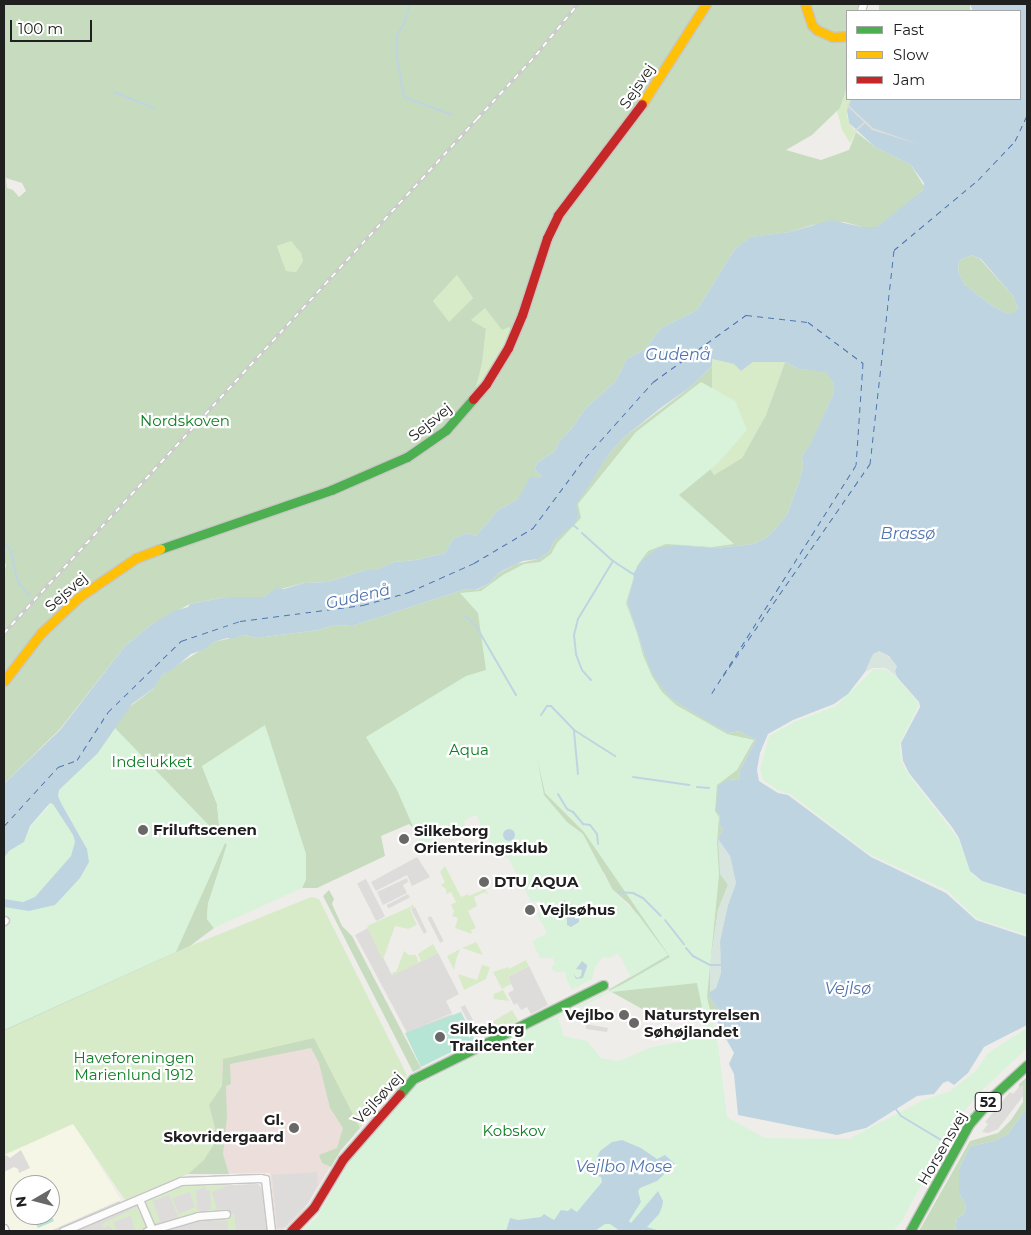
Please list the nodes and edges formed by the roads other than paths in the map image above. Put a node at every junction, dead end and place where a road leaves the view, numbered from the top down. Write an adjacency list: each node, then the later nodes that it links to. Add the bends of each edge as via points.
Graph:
1 (706, 4): 4 (street, Sejsvej, via 639,109 558,215 508,348 478,395 446,430 407,457 331,490 136,558 96,583 68,607 41,633)
2 (805, 4): 3 (street, via 817,30 833,37)
3 (846, 36)
4 (4, 681)
5 (603, 985): 12 (street, Vejlsøvej, via 413,1079 343,1159 314,1207)
6 (1027, 1066): 13 (street, Horsensvej / 52, via 993,1096 969,1124)
7 (139, 1198): 9 (street); 10 (street); 11 (street, via 181,1181 265,1179)
8 (226, 1214): 9 (street, via 198,1216)
9 (149, 1230)
10 (63, 1231)
11 (272, 1231)
12 (291, 1231)
13 (910, 1231)

